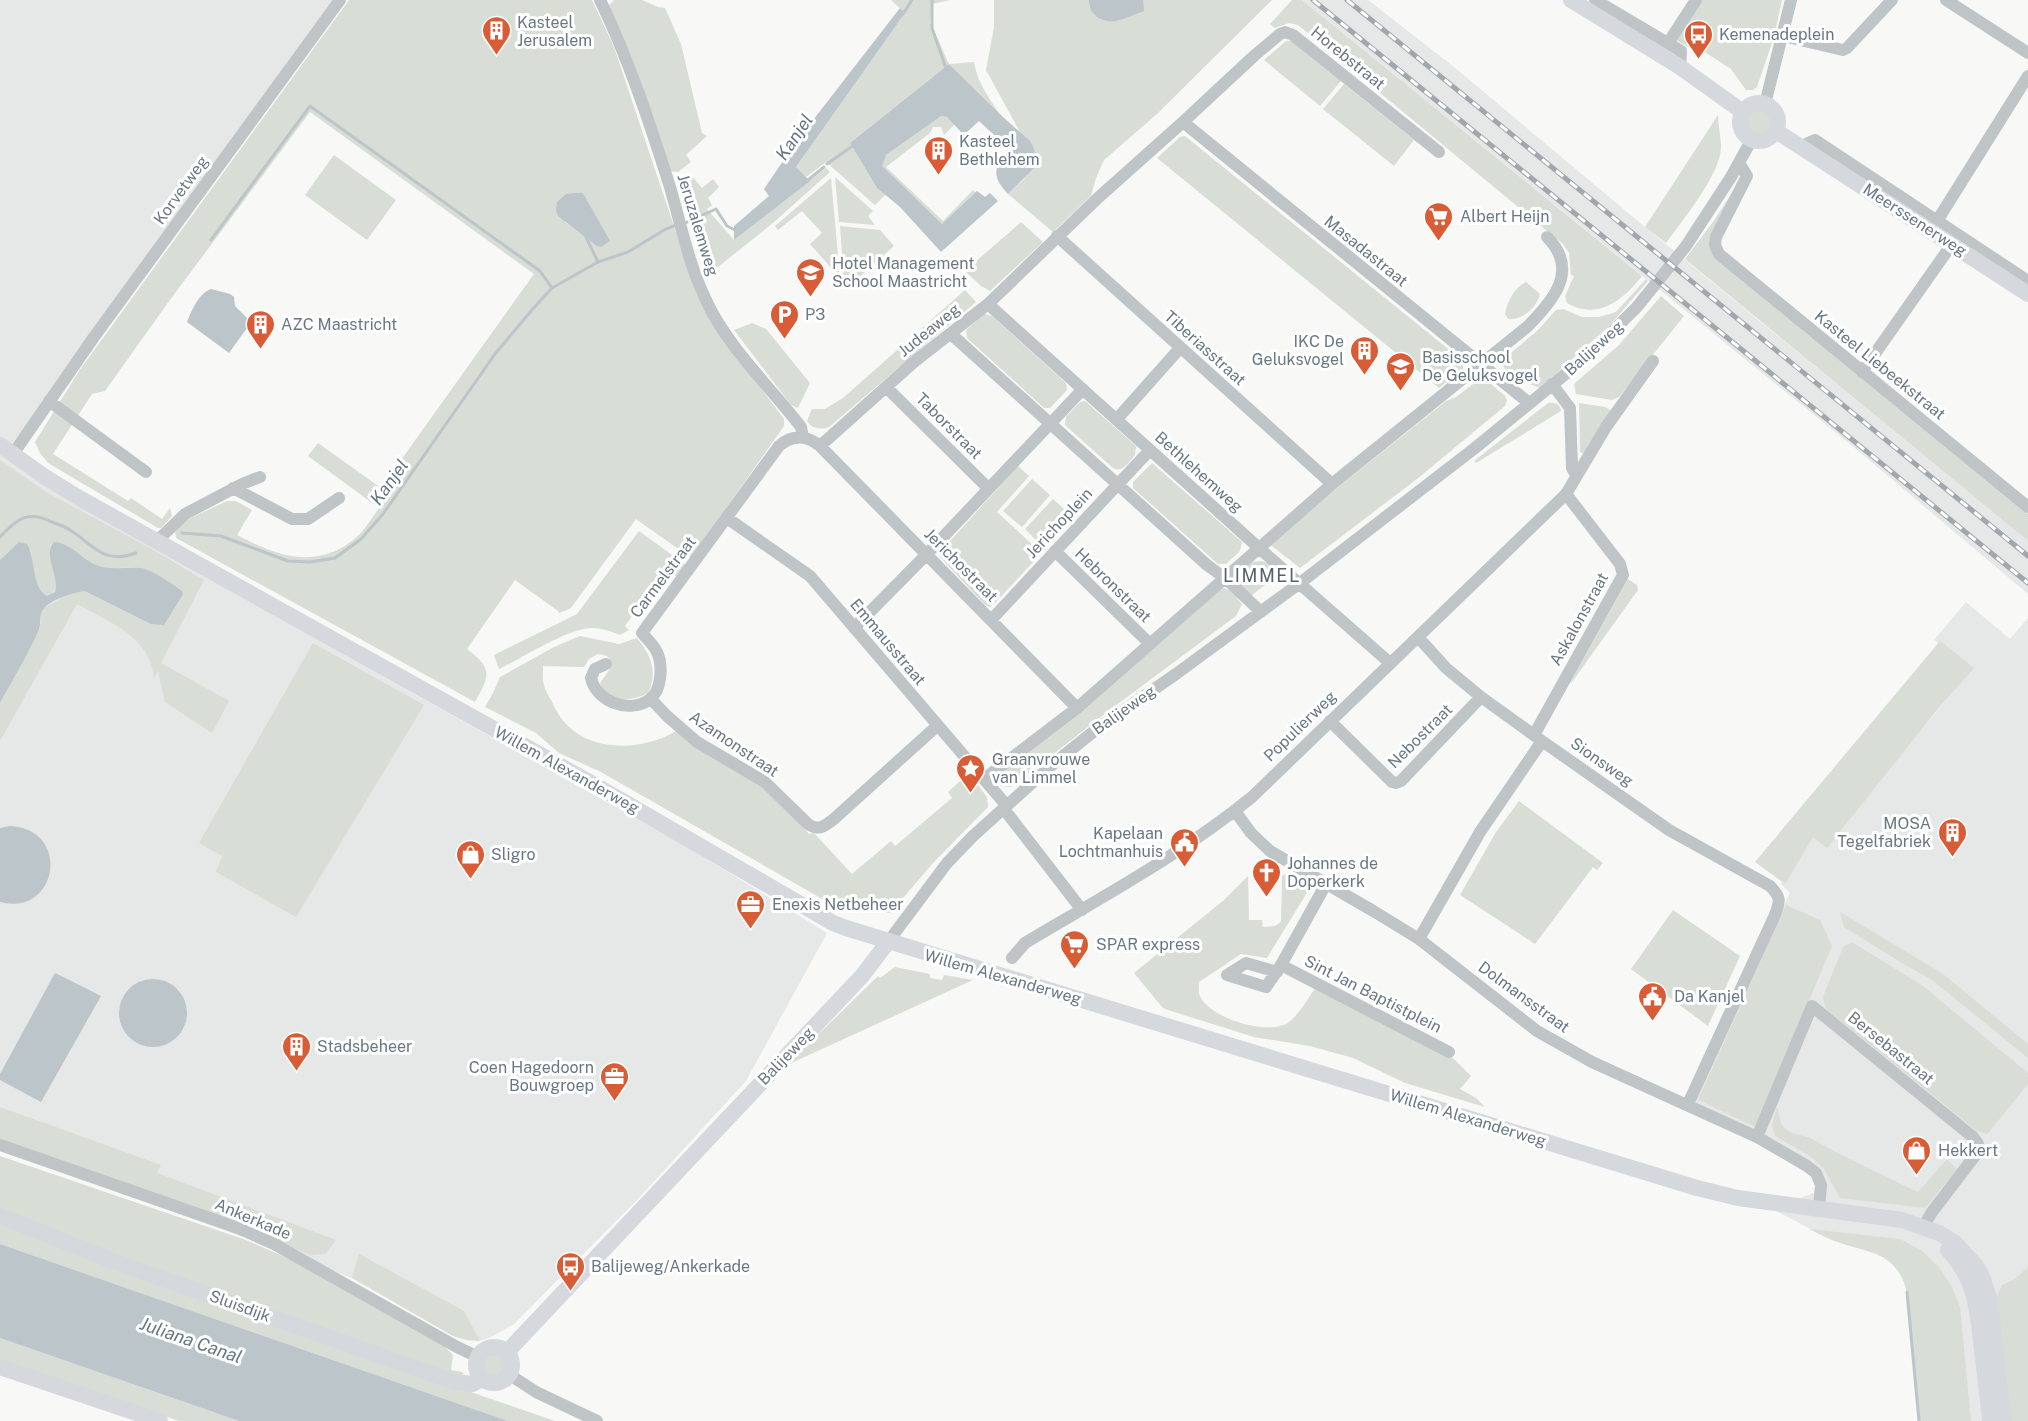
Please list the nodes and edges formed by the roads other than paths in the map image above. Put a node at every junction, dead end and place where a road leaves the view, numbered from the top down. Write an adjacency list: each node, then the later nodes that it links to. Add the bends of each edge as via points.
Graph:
1 (340, 0): 37 (street, Korvetweg)
2 (600, 0): 41 (street, Jeruzalemweg, via 638,94 706,301 748,362 800,425)
3 (1571, 0): 12 (street)
4 (1595, 0): 10 (street)
5 (1696, 0): 10 (street)
6 (1791, 0): 9 (street)
7 (1892, 0): 9 (street, via 1843,50)
8 (1946, 0): 11 (street)
9 (1783, 36): 14 (street)
10 (1668, 43): 12 (street, via 1681,51)
11 (2028, 54)
12 (1680, 67): 15 (street)
13 (2028, 76): 22 (street)
14 (1765, 104): 15 (street, via 1754,104); 17 (street, via 1776,114)
15 (1743, 112): 18 (street, via 1742,128)
16 (1183, 122): 20 (street, Horebstraat, via 1254,55 1285,32); 23 (street, Judeaweg); 32 (street, Masadastraat)
17 (1776, 130): 18 (street, via 1765,140); 19 (street, Meerssenerweg)
18 (1752, 139): 21 (street, Balijeweg)
19 (1802, 146): 22 (street, Meerssenerweg, via 1815,140); 25 (street, Meerssenerweg)
20 (1439, 152)
21 (1739, 163): 33 (street, Kasteel Liebeekstraat, via 1748,176 1716,237 1719,254); 34 (street, Balijeweg, via 1704,219 1651,290 1622,323)
22 (1937, 220): 26 (street, Meerssenerweg)
23 (1057, 237): 28 (street, Judeaweg); 30 (street, Tiberiasstraat)
24 (1547, 237): 32 (street, via 1562,260 1561,283 1540,314)
25 (1952, 244): 27 (street, Meerssenerweg); 33 (street)
26 (2028, 280)
27 (2028, 294)
28 (988, 304): 29 (street, Judeaweg); 36 (street, Bethlehemweg)
29 (951, 334): 35 (street, Judeaweg); 40 (street)
30 (1180, 348): 39 (street); 49 (street, Tiberiasstraat)
31 (1653, 361): 46 (street, Populierweg)
32 (1481, 365): 38 (street, Masadastraat); 49 (street, Balijeweg)
33 (1862, 372): 54 (street, Kasteel Liebeekstraat)
34 (1552, 384): 38 (street, Balijeweg); 46 (street, via 1570,408 1572,468)
35 (886, 387): 42 (street, Judeaweg); 51 (street, Taborstraat)
36 (1083, 389): 39 (street, Bethlehemweg); 40 (street)
37 (49, 401): 43 (street, Korvetweg); 45 (street)
38 (1529, 403): 61 (street, Balijeweg)
39 (1117, 419): 44 (street, Bethlehemweg)
40 (1050, 422): 48 (street); 51 (street)
41 (804, 437): 42 (street); 55 (street, via 790,438 779,446)
42 (820, 446): 59 (street, Jerichostraat)
43 (7, 450): 56 (street, Willem Alexanderweg, via 72,493)
44 (1150, 450): 48 (street, Jerichoplein); 57 (street, Bethlehemweg)
45 (146, 472)
46 (1577, 476): 52 (street, Populierweg)
47 (260, 477): 50 (street)
48 (1118, 484): 58 (street, Jerichoplein); 60 (street)
49 (1332, 484): 57 (street, Balijeweg)
50 (233, 488): 53 (street, via 292,519 308,519); 56 (street, via 185,514)
51 (988, 488): 59 (street)
52 (1566, 494): 65 (street, Populierweg); 74 (street, Askalonstraat, via 1620,564 1623,575)
53 (339, 498)
54 (2028, 507)
55 (727, 518): 64 (street, Emmausstraat, via 810,576); 70 (street, Carmelstraat, via 642,633 657,652 660,664)
56 (157, 541): 81 (street, Willem Alexanderweg, via 834,923)
57 (1259, 548): 60 (street, Balijeweg); 61 (street, Bethlehemweg)
58 (1055, 551): 63 (street, Jerichoplein); 66 (street, Hebronstraat)
59 (927, 554): 63 (street, Jerichostraat); 64 (street)
60 (1225, 578): 62 (street); 66 (street, Balijeweg)
61 (1300, 583): 62 (street, Balijeweg); 67 (street, Bethlehemweg)
62 (1260, 611): 76 (street, Balijeweg, via 1098,728)
63 (992, 619): 71 (street, Jerichostraat)
64 (854, 628): 73 (street, Emmausstraat)
65 (1418, 637): 67 (street, Populierweg); 69 (street, Sionsweg, via 1446,668)
66 (1149, 643): 71 (street, Balijeweg)
67 (1390, 663): 72 (street, Populierweg)
68 (606, 664): 70 (street, via 595,669 591,678 603,698 623,705)
69 (1481, 697): 72 (street, Nebostraat, via 1396,783); 74 (street, Sionsweg)
70 (651, 699): 73 (street, Azamonstraat, via 697,742 765,782 815,828 835,818)
71 (1077, 708): 75 (street, Balijeweg)
72 (1330, 721): 77 (street, Populierweg)
73 (937, 726): 75 (street, Emmausstraat)
74 (1538, 738): 80 (street, Askalonstraat); 84 (street, Sionsweg, via 1669,830 1770,886 1779,897 1774,917)
75 (984, 779): 76 (street, Emmausstraat)
76 (1006, 807): 79 (street, Emmausstraat); 81 (street, Balijeweg, via 942,868)
77 (1235, 811): 78 (street, Dolmansstraat, via 1270,851); 79 (street, Populierweg)
78 (1326, 884): 80 (street, Dolmansstraat); 83 (street, Sint Jan Baptistplein, via 1279,968)
79 (1082, 910): 82 (street, Populierweg, via 1025,943)
80 (1419, 939): 84 (street, Dolmansstraat, via 1537,1032 1592,1062)
81 (888, 942): 87 (street, Willem Alexanderweg, via 1697,1188); 90 (street, Balijeweg, via 862,976)
82 (1012, 958)
83 (1449, 1052)
84 (1688, 1104): 85 (street, Dolmansstraat)
85 (1757, 1137): 87 (street, Dolmansstraat, via 1816,1173 1822,1188); 89 (street, Bersebastraat, via 1812,1006 1978,1144 1977,1153)
86 (0, 1145): 91 (street, Ankerkade, via 238,1228)
87 (1820, 1209): 89 (street, Willem Alexanderweg, via 1902,1220)
88 (0, 1216): 94 (street, Sluisdijk, via 121,1264 455,1382 469,1384)
89 (1923, 1227): 97 (street, Willem Alexanderweg, via 1960,1263 1972,1287); 98 (street, Willem Alexanderweg, via 1955,1243 1982,1276 1993,1316)
90 (507, 1352): 91 (street, via 491,1348); 93 (street, via 512,1362)
91 (478, 1357): 94 (street, via 477,1370)
92 (0, 1367): 95 (street)
93 (510, 1375): 94 (street, via 495,1384); 96 (street)
94 (482, 1378)
95 (160, 1421)
96 (597, 1421)
97 (1990, 1421)
98 (2004, 1421)

